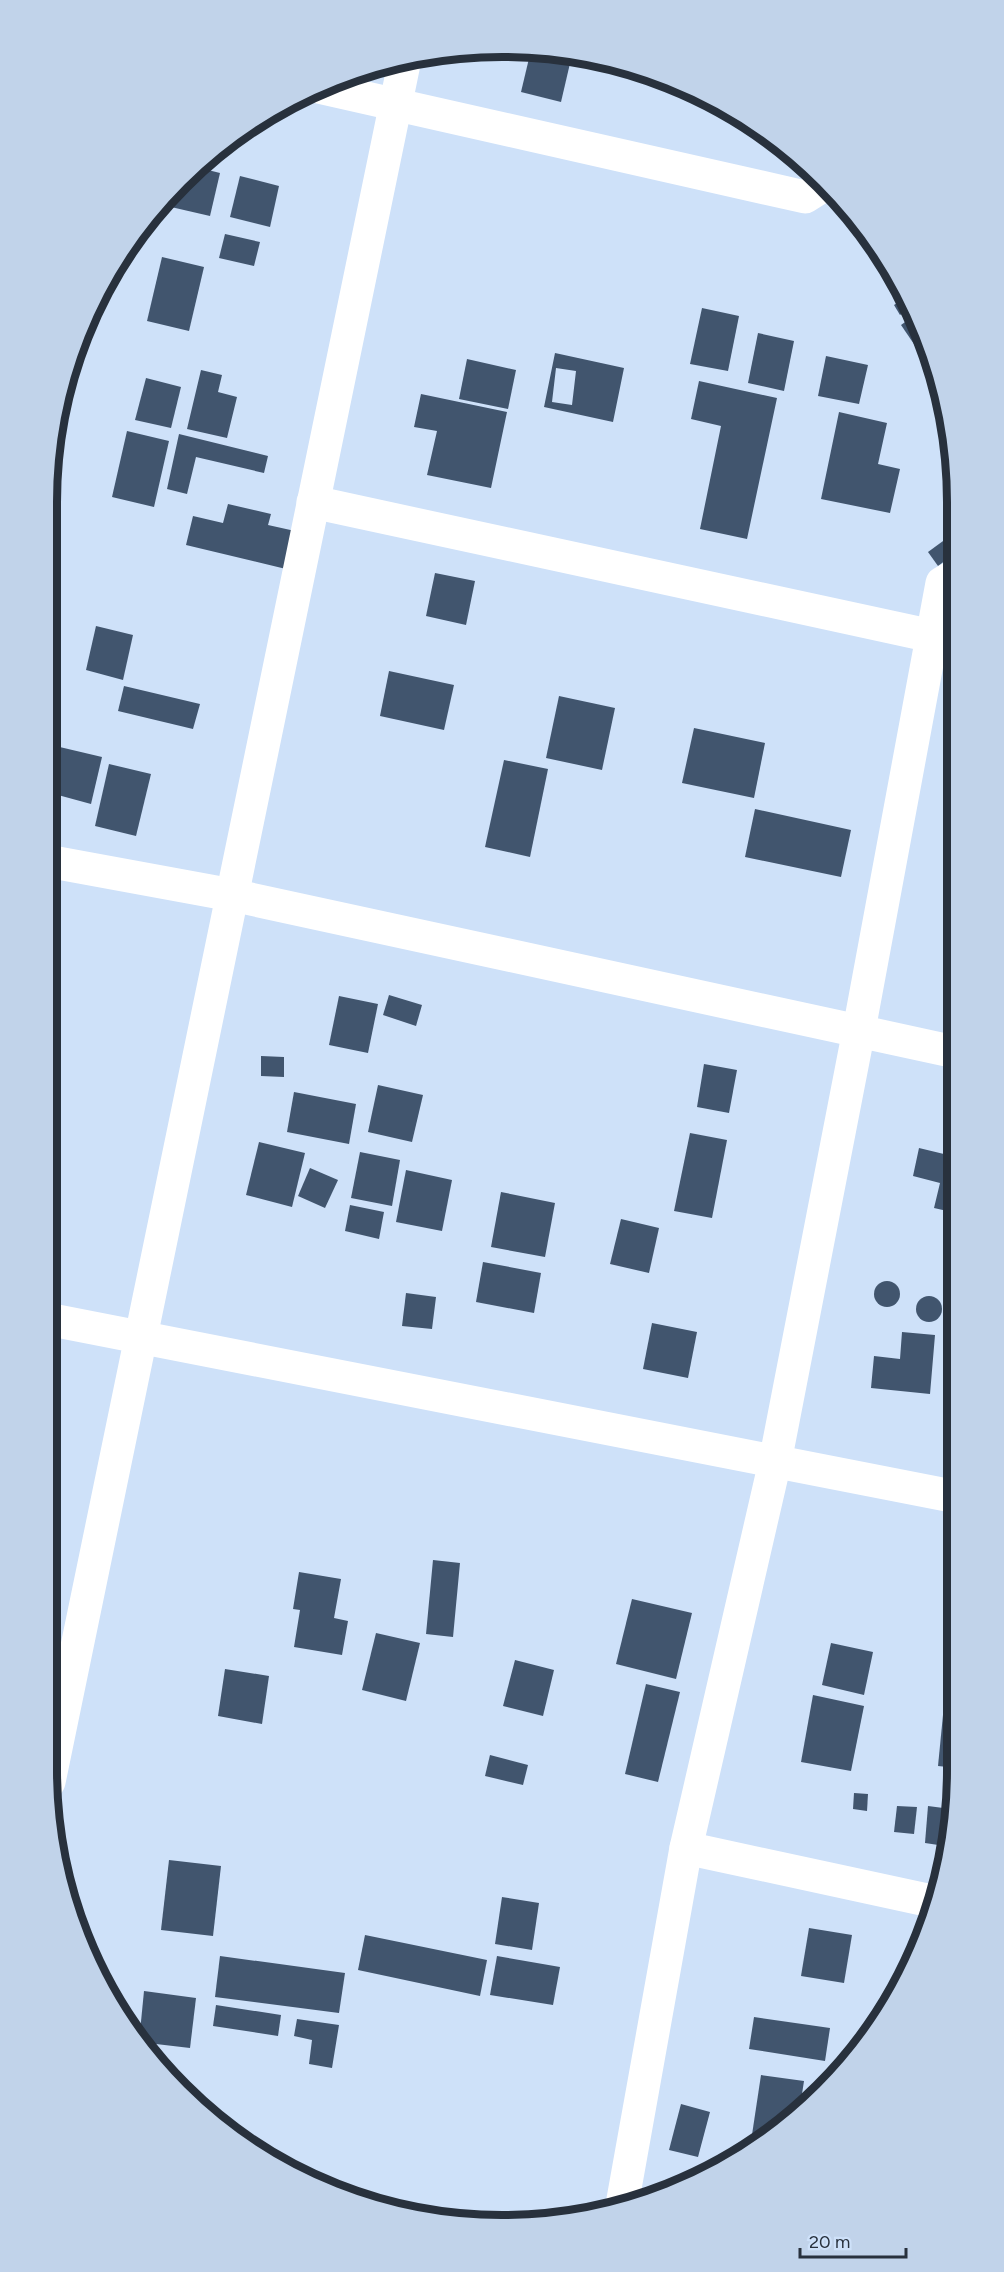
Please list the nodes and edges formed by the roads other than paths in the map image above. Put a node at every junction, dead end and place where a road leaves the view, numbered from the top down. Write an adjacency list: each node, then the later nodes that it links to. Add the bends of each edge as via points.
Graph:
1 (403, 69): 3 (street)
2 (333, 91): 3 (street)
3 (396, 105): 4 (street, via 805,197); 5 (street)
4 (818, 189)
5 (313, 502): 7 (street); 9 (street)
6 (947, 580): 7 (street, via 942,583)
7 (932, 636): 10 (street)
8 (57, 863): 9 (street)
9 (232, 895): 10 (street); 13 (street)
10 (859, 1029): 11 (street); 14 (street)
11 (947, 1050)
12 (57, 1321): 13 (street)
13 (140, 1338): 14 (street); 16 (street)
14 (775, 1462): 15 (street); 17 (street)
15 (947, 1495)
16 (57, 1739)
17 (686, 1848): 18 (street); 19 (street)
18 (927, 1900)
19 (623, 2198)

